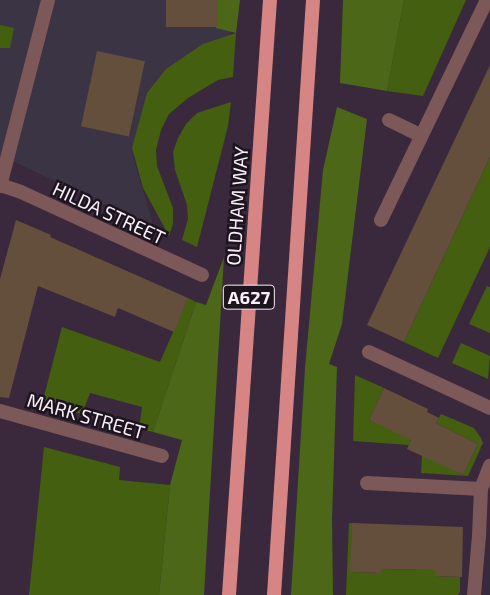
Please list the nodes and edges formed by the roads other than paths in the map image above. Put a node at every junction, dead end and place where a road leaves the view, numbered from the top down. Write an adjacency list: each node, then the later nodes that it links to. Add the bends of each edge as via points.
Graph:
1 (48, 0): 7 (street)
2 (270, 0): 17 (highway, OLDHAM WAY / A627)
3 (313, 0): 18 (highway, A627)
4 (487, 0): 6 (street)
5 (389, 120): 6 (street)
6 (420, 135): 8 (street)
7 (0, 186): 9 (street, HILDA STREET, via 21,192)
8 (381, 220)
9 (202, 275)
10 (369, 352): 11 (street)
11 (490, 408)
12 (0, 411): 13 (street, MARK STREET)
13 (162, 456)
14 (490, 466): 16 (street)
15 (367, 483): 16 (street)
16 (481, 488): 19 (street)
17 (229, 595)
18 (274, 595)
19 (474, 595)

